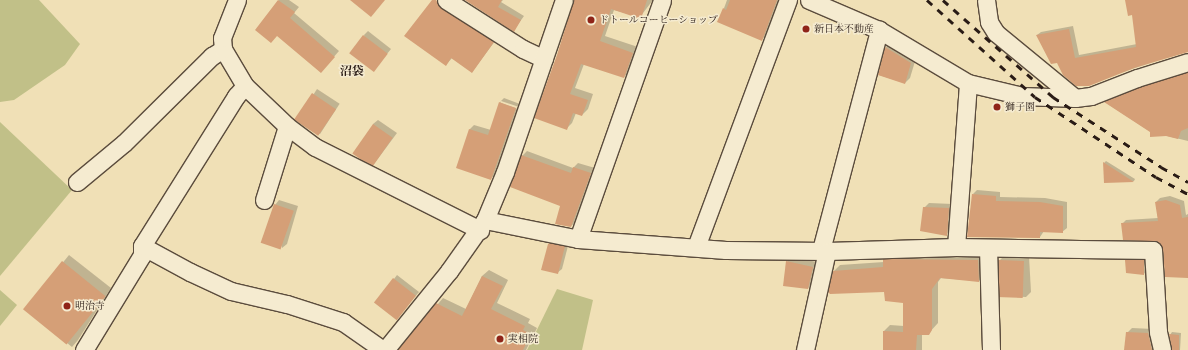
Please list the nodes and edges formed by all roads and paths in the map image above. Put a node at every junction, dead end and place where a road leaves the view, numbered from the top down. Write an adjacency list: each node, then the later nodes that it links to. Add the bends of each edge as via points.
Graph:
1 (237, 0): 9 (street, via 222,38)
2 (446, 0): 10 (street, via 523,49)
3 (564, 0): 10 (street)
4 (662, 0): 19 (street)
5 (788, 0): 22 (street)
6 (809, 0): 8 (street)
7 (986, 0): 14 (street, via 989,22 996,33)
8 (879, 30): 12 (street); 24 (street)
9 (223, 49): 13 (street); 16 (street, via 212,56 124,143)
10 (544, 59): 18 (street, via 505,172)
11 (1188, 62): 14 (street, via 1091,96)
12 (968, 82): 14 (street, via 1022,96); 21 (street)
13 (245, 86): 15 (street); 20 (street, via 236,96)
14 (1075, 98)
15 (287, 126): 17 (street); 18 (street, via 315,147)
16 (77, 182)
17 (264, 200)
18 (483, 225): 19 (street); 26 (street)
19 (578, 239): 22 (street)
20 (142, 246): 25 (street, via 142,255); 26 (street, via 231,291 287,304 343,322)
21 (956, 247): 23 (street); 24 (street)
22 (696, 248): 24 (street)
23 (988, 248): 28 (street); 29 (street, via 1153,250 1158,332)
24 (824, 250): 27 (street)
25 (84, 350)
26 (384, 350)
27 (806, 350)
28 (991, 350)
29 (1162, 350)

